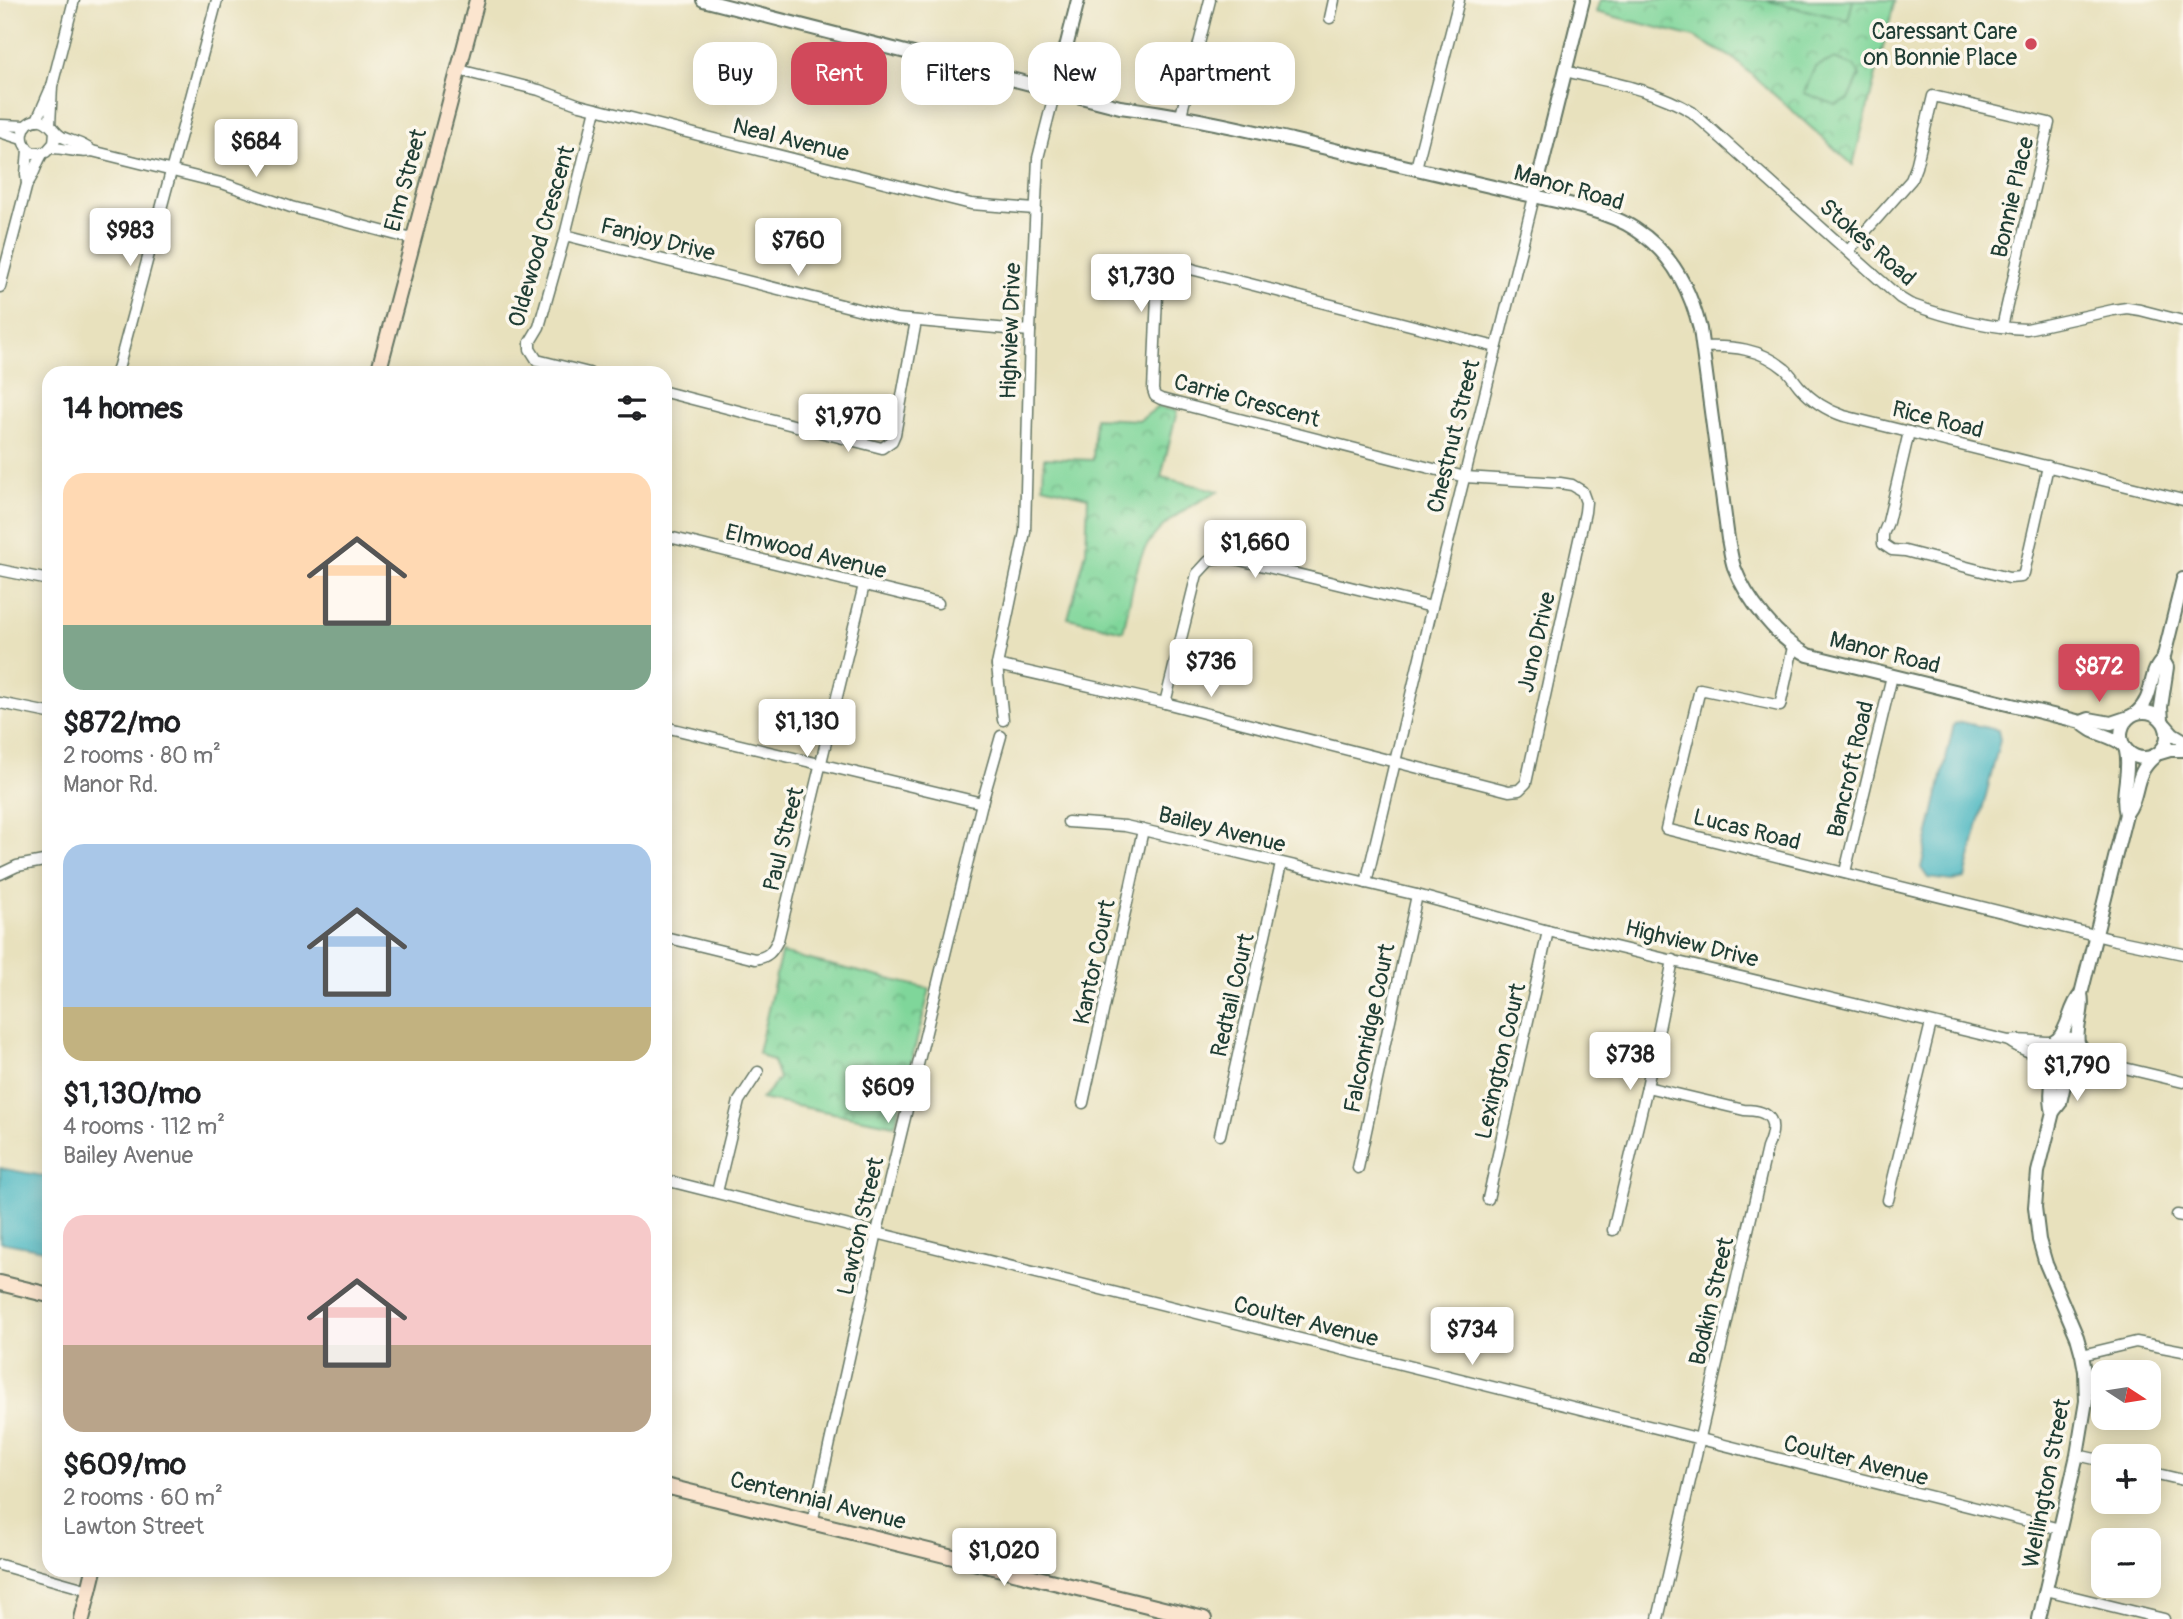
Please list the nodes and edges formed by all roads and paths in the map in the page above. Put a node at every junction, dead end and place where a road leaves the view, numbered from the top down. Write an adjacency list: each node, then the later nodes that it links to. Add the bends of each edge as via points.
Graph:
1 (74, 0): 15 (street)
2 (217, 0): 30 (street)
3 (477, 0): 12 (main road, Elm Street)
4 (703, 0): 14 (street, Manor Road)
5 (1078, 0): 11 (street, Highview Drive)
6 (1210, 0): 19 (street)
7 (1334, 0): 10 (street)
8 (1459, 0): 29 (street)
9 (1583, 0): 13 (street, Chestnut Street)
10 (1330, 18)
11 (1067, 42)
12 (459, 70): 18 (street, Neal Avenue); 35 (main road, Elm Street)
13 (1565, 71): 32 (street, Chestnut Street); 36 (street, Stokes Road, via 1656,94 1692,112)
14 (1028, 84)
15 (52, 86): 20 (street); 23 (street)
16 (1051, 105): 33 (street, Highview Drive, via 1038,158)
17 (1112, 105): 19 (street, Manor Road)
18 (596, 109): 33 (street, Neal Avenue, via 971,204); 34 (street, Oldewood Crescent)
19 (1181, 115): 29 (street, Manor Road)
20 (37, 120): 22 (street); 23 (street)
21 (0, 125): 22 (street)
22 (26, 126): 25 (street)
23 (52, 128): 27 (street, via 54,143); 28 (street)
24 (0, 132): 25 (street)
25 (22, 139): 26 (street)
26 (28, 150): 27 (street); 31 (street)
27 (47, 150): 28 (street); 31 (street)
28 (92, 151): 30 (street)
29 (1416, 168): 32 (street, Manor Road)
30 (172, 171): 35 (street); 44 (street)
31 (27, 184): 37 (street)
32 (1534, 197): 42 (street, Chestnut Street); 43 (street, Manor Road, via 1608,216 1649,240 1674,267 1691,296)
33 (1035, 209): 41 (street, Highview Drive)
34 (565, 235): 38 (street, Fanjoy Drive); 46 (street, Oldewood Crescent, via 539,327 530,342 537,360)
35 (412, 239): 45 (main road, Elm Street)
36 (1848, 251): 40 (street, Stokes Road, via 1910,304); 40 (street, Bonnie Place, via 1911,180 1933,96 2049,123)
37 (0, 287)
38 (916, 321): 41 (street, Fanjoy Drive); 47 (street, via 895,434 881,448)
39 (2183, 321): 40 (street, Stokes Road, via 2127,308 2027,329)
40 (2001, 327)
41 (1030, 331): 61 (street, Highview Drive, via 1025,532)
42 (1496, 347): 50 (street, Chestnut Street); 50 (street, Carrie Crescent, via 1178,264 1163,266 1155,280 1156,396)
43 (1702, 347): 48 (street, Rice Road, via 1759,352 1787,370 1808,396 1830,411); 59 (street, Manor Road, via 1734,566 1767,620)
44 (119, 366)
45 (380, 366)
46 (558, 366)
47 (672, 394)
48 (1909, 432): 49 (street, Rice Road); 49 (street, via 1883,534 1883,544 1892,550 2021,577)
49 (2048, 466): 51 (street, Rice Road)
50 (1465, 477): 58 (street, Chestnut Street); 76 (street, Juno Drive, via 1572,485 1582,491 1586,502 1526,783 1513,792)
51 (2183, 500)
52 (672, 538): 56 (street, Elmwood Avenue)
53 (0, 570): 54 (street)
54 (42, 579)
55 (2183, 579): 60 (street)
56 (864, 584): 57 (street, Elmwood Avenue); 77 (street, Paul Street)
57 (938, 603)
58 (1432, 607): 64 (street, via 1227,557 1209,561 1197,574); 76 (street, Chestnut Street)
59 (1793, 647): 62 (street, Manor Road); 84 (street, Lucas Road, via 1780,706 1700,689 1667,829)
60 (2163, 660): 66 (street, via 2146,704); 69 (street, via 2168,667 2161,701)
61 (997, 666): 64 (street); 67 (street, Highview Drive)
62 (1892, 676): 68 (street, Manor Road); 84 (street, Bancroft Road)
63 (0, 703): 65 (street)
64 (1165, 704): 76 (street)
65 (42, 712)
66 (2133, 715): 68 (street, via 2111,723); 69 (street, via 2151,713); 73 (street, via 2121,730)
67 (1003, 720)
68 (2081, 722): 73 (street, Manor Road, via 2087,730 2110,736)
69 (2164, 723): 72 (street); 75 (street, via 2168,740)
70 (672, 729): 77 (street)
71 (1001, 736): 78 (street, Lawton Street)
72 (2183, 740)
73 (2124, 748): 75 (street, via 2139,758); 79 (street, via 2129,768 2123,803)
74 (2183, 750): 75 (street)
75 (2157, 755): 79 (street, via 2141,770)
76 (1395, 761): 86 (street, Chestnut Street)
77 (821, 765): 78 (street); 90 (street, Paul Street, via 778,940 769,954 755,959)
78 (982, 803): 113 (street, Lawton Street)
79 (2126, 814): 89 (street)
80 (1068, 822): 81 (street, Bailey Avenue)
81 (1143, 830): 83 (street, Bailey Avenue); 104 (street, Kantor Court)
82 (42, 861): 85 (street)
83 (1281, 864): 86 (street, Bailey Avenue); 106 (street, Redtail Court)
84 (1845, 872): 89 (street, Lucas Road)
85 (0, 874)
86 (1366, 883): 87 (street, Highview Drive)
87 (1418, 895): 88 (street, Highview Drive); 107 (street, Falconridge Court)
88 (1548, 931): 92 (street, Highview Drive); 110 (street, Lexington Court)
89 (2096, 935): 91 (street, Lucas Road); 93 (street)
90 (672, 939)
91 (2183, 954)
92 (1673, 960): 94 (street, Highview Drive); 103 (street)
93 (2081, 994): 96 (street); 97 (street)
94 (1931, 1023): 95 (street, Highview Drive); 111 (street)
95 (2009, 1041): 96 (street, Highview Drive); 98 (street, Highview Drive)
96 (2056, 1041): 97 (street, via 2069,1038); 98 (street, via 2048,1052)
97 (2080, 1046): 99 (street); 100 (street, via 2083,1060)
98 (2050, 1065): 100 (street, via 2061,1073); 105 (street, Wellington Street)
99 (2116, 1066): 100 (street); 102 (street)
100 (2074, 1071): 105 (street, Wellington Street)
101 (758, 1072): 109 (street, via 739,1101)
102 (2183, 1082)
103 (1647, 1087): 112 (street); 118 (street, Bodkin Street, via 1759,1111 1774,1128)
104 (1083, 1102)
105 (2053, 1112): 117 (street, Wellington Street, via 2038,1172 2036,1224 2046,1264)
106 (1220, 1135)
107 (1358, 1168)
108 (672, 1182): 109 (street, Coulter Avenue)
109 (718, 1192): 113 (street, Coulter Avenue)
110 (1488, 1199)
111 (1888, 1200)
112 (1613, 1230)
113 (877, 1232): 118 (street, Coulter Avenue); 124 (street, Lawton Street)
114 (0, 1283): 115 (main road)
115 (42, 1293)
116 (2183, 1351): 117 (street, via 2136,1342)
117 (2082, 1355): 119 (street, Wellington Street, via 2086,1401)
118 (1699, 1440): 125 (street, Coulter Avenue); 134 (street, Bodkin Street)
119 (2077, 1455): 120 (street); 125 (street, Wellington Street)
120 (2091, 1458)
121 (2161, 1475): 122 (street)
122 (2183, 1480)
123 (672, 1488): 124 (main road, Centennial Avenue)
124 (812, 1522): 133 (main road, Centennial Avenue)
125 (2060, 1529): 131 (street, Wellington Street)
126 (0, 1565): 127 (street)
127 (42, 1577)
128 (43, 1577): 130 (street)
129 (92, 1577): 130 (main road)
130 (89, 1590): 132 (main road)
131 (2046, 1590): 135 (street, Wellington Street); 136 (street)
132 (82, 1619)
133 (1204, 1619)
134 (1658, 1619)
135 (2039, 1619)
136 (2164, 1619)

